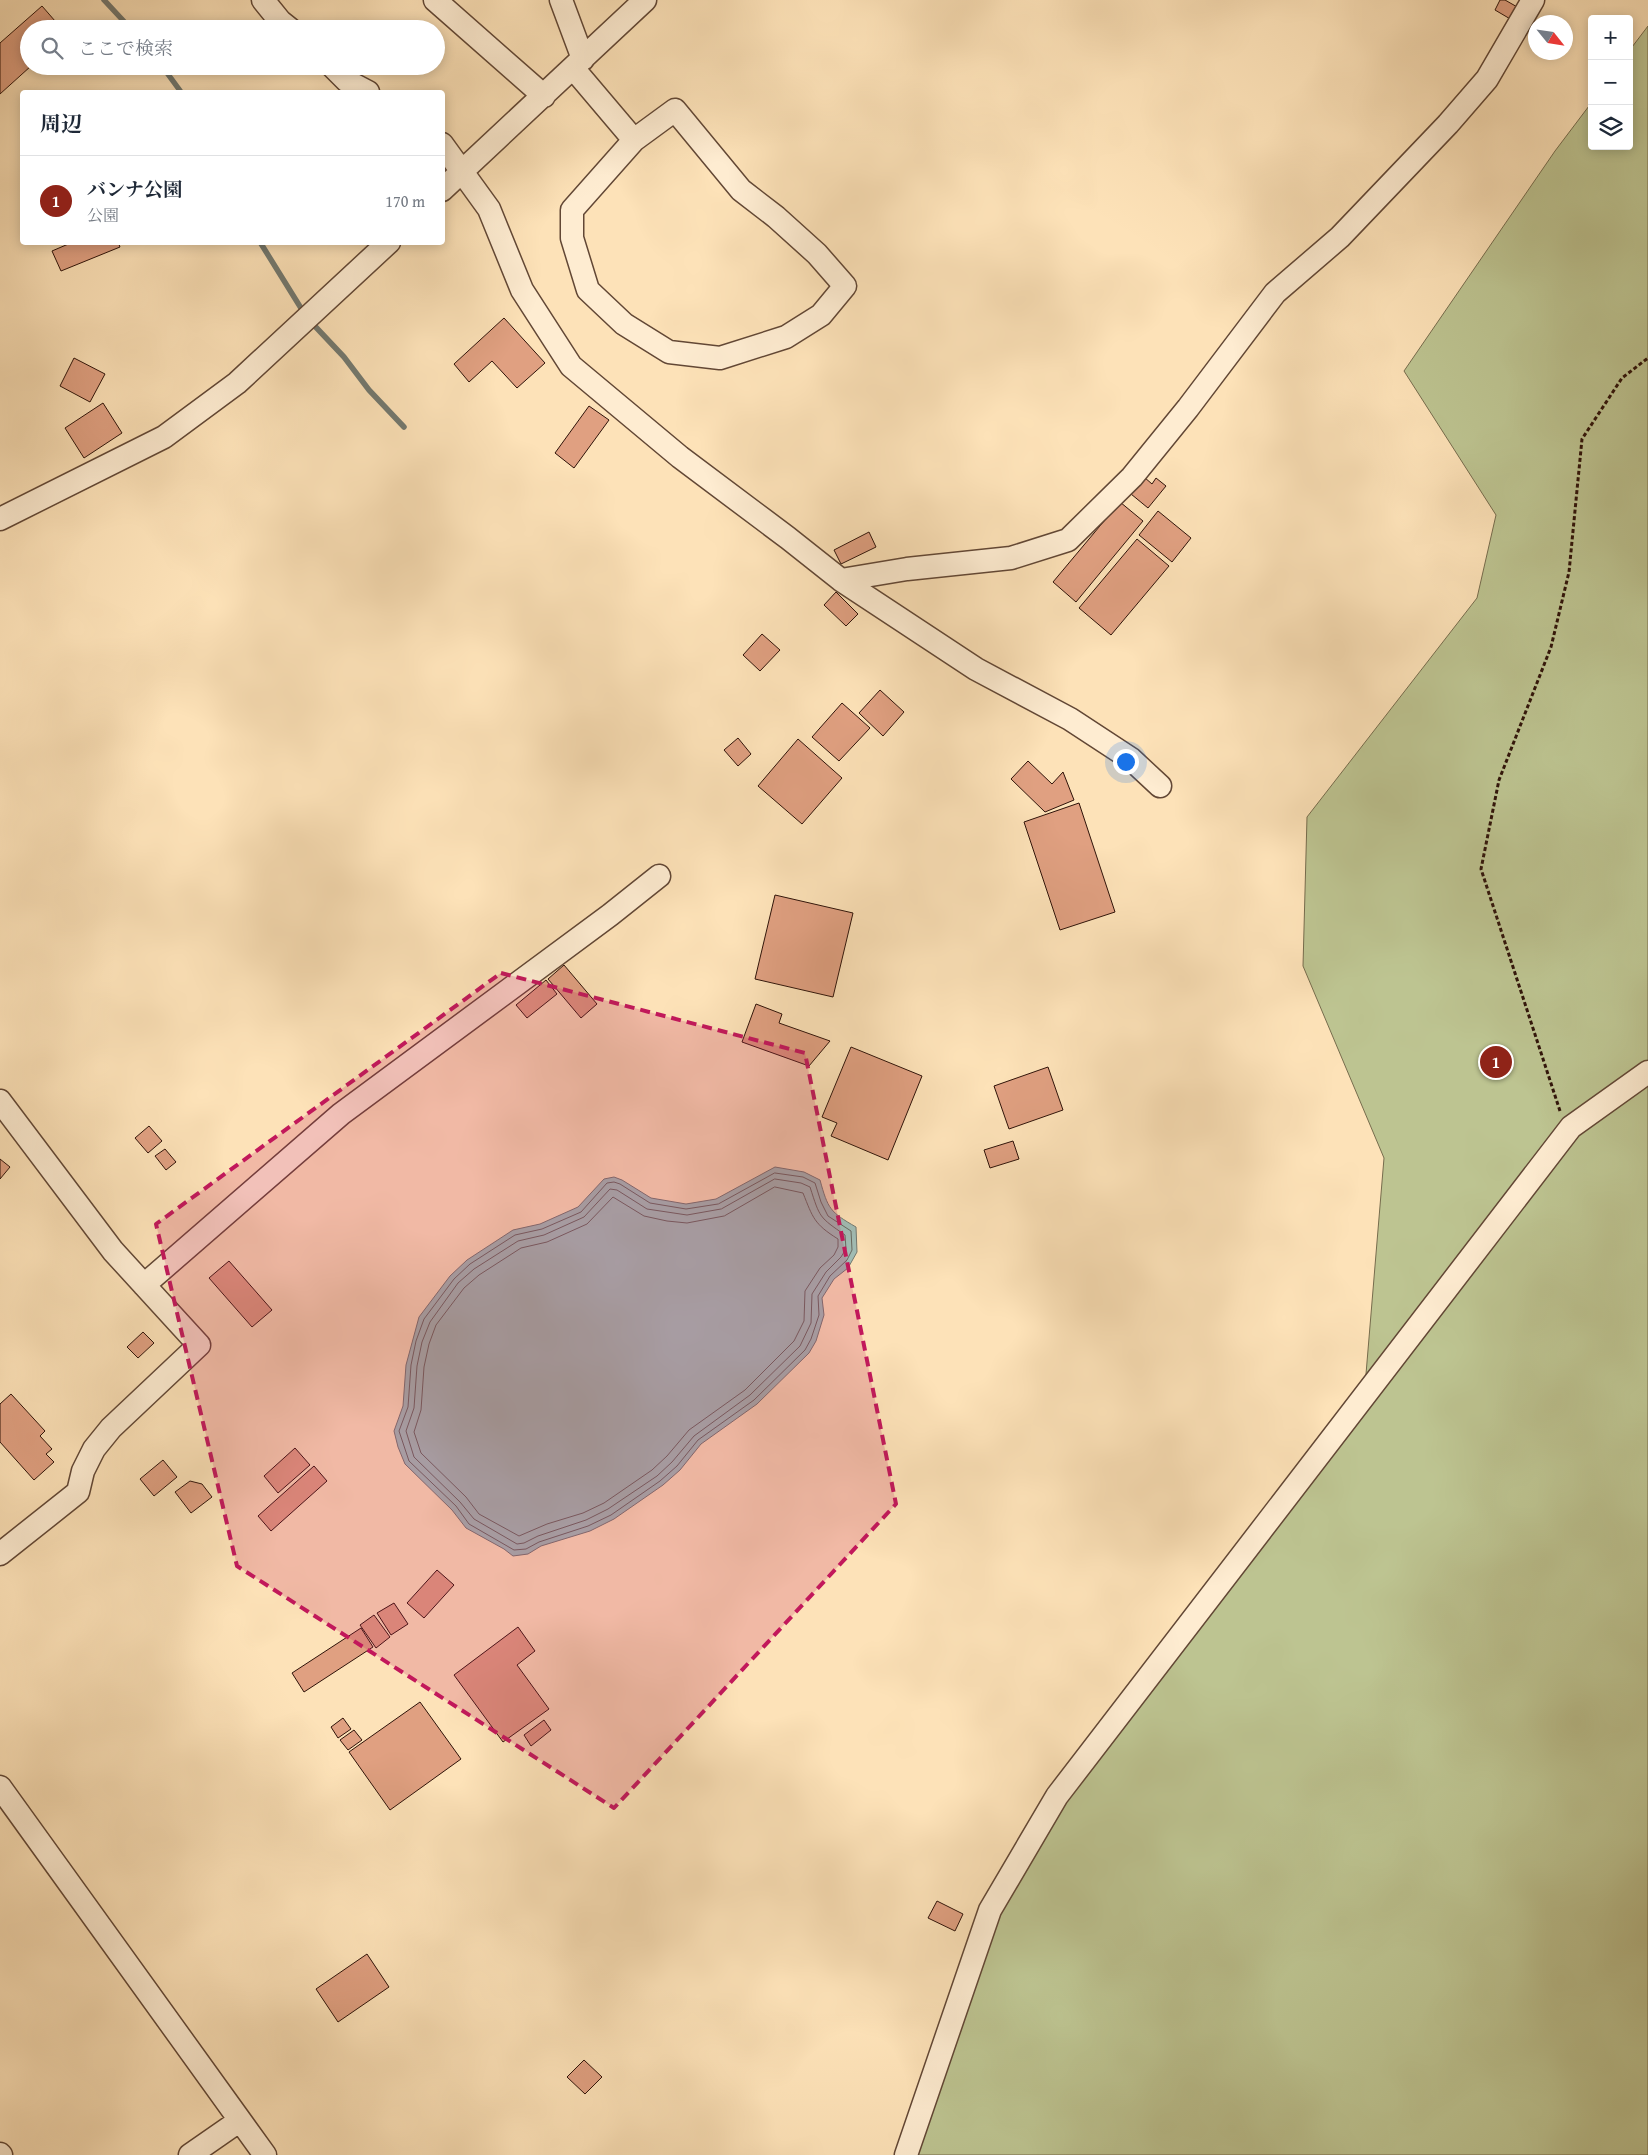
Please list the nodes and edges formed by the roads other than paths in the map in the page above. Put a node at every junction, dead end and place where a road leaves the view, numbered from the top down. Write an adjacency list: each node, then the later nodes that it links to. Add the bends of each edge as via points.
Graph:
1 (264, 0): 6 (street)
2 (435, 0): 10 (street)
3 (561, 0): 7 (street)
4 (645, 0): 7 (street)
5 (1534, 0): 17 (street, via 1487,79 1340,237 1275,293 1132,478 1068,540 1011,558 906,569)
6 (279, 20)
7 (578, 63): 10 (street); 11 (street)
8 (340, 75): 9 (street)
9 (364, 90)
10 (544, 96): 13 (street)
11 (634, 140): 11 (street, via 572,210 572,238 588,290 624,324 669,352 720,358 786,337 821,315 845,286 817,254 741,190 675,110)
12 (445, 148): 13 (street)
13 (462, 171): 14 (street); 17 (street, via 489,209 522,290 571,366 680,457)
14 (445, 187)
15 (386, 245): 16 (street, via 237,383 164,437)
16 (0, 519)
17 (841, 580): 18 (street, via 976,669 1070,719 1131,759)
18 (1160, 786)
19 (659, 876): 22 (street, via 341,1114)
20 (1648, 1072): 28 (street, via 1566,1132 1057,1796 990,1910)
21 (0, 1101): 22 (street, via 113,1251)
22 (144, 1285): 23 (street, via 199,1345 111,1428 94,1449 83,1471 78,1492)
23 (0, 1554)
24 (0, 1787): 25 (street)
25 (239, 2120): 26 (street); 27 (street)
26 (190, 2155)
27 (266, 2155)
28 (906, 2155)

